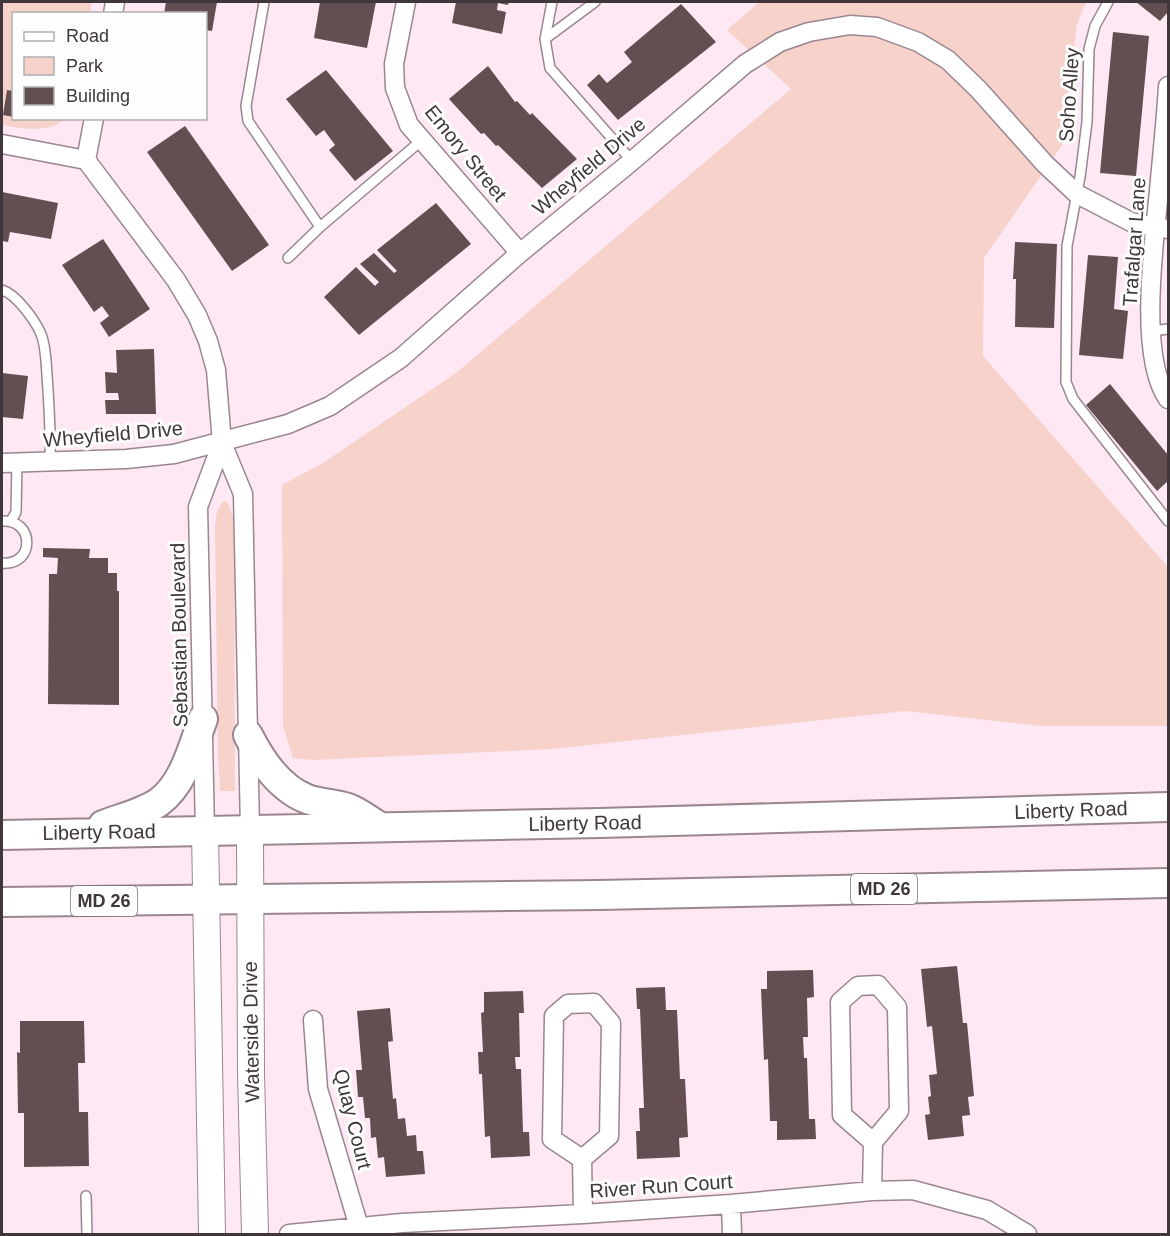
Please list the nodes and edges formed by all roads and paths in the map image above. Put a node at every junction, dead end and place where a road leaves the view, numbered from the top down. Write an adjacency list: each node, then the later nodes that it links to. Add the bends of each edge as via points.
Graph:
1 (264, 2): 15 (lane, via 246,106 248,121)
2 (406, 2): 10 (street, Emory Street, via 394,64 394,87 410,125)
3 (552, 2): 6 (lane)
4 (595, 2): 6 (lane)
5 (1108, 2): 14 (lane, Soho Alley, via 1095,26 1089,49 1087,122)
6 (545, 39): 13 (lane, via 550,68)
7 (1168, 86): 9 (street, Trafalgar Lane)
8 (94, 120): 12 (street)
9 (1166, 138): 16 (street, Trafalgar Lane)
10 (422, 140): 15 (lane); 17 (street, Emory Street)
11 (2, 144): 12 (street)
12 (86, 160): 22 (street, Sebastian Boulevard, via 176,280 197,315 216,370)
13 (632, 161): 14 (street, Wheyfield Drive, via 745,64 780,42 808,32 850,25 877,27 918,42 948,60); 17 (street, Wheyfield Drive)
14 (1077, 194): 16 (street, Wheyfield Drive, via 1131,222); 26 (lane, Soho Alley, via 1067,246 1066,382 1073,399)
15 (320, 227): 18 (lane)
16 (1162, 228): 20 (street, Trafalgar Lane, via 1151,266)
17 (520, 253): 22 (street, Wheyfield Drive, via 401,358 330,406 288,424)
18 (288, 258)
19 (2, 290): 24 (lane, via 21,305 41,334 46,355)
20 (1160, 330): 21 (street, Trafalgar Lane, via 1156,375)
21 (1168, 399)
22 (222, 443): 24 (street, Wheyfield Drive, via 164,455); 28 (street, Sebastian Boulevard, via 198,507); 29 (street, Sebastian Boulevard, via 243,494)
23 (9, 463): 24 (street, Wheyfield Drive); 25 (lane, via 16,512)
24 (50, 463)
25 (6, 521): 27 (lane, via 23,529 26,549 18,560)
26 (1168, 522)
27 (2, 563)
28 (203, 719): 33 (street, Sebastian Boulevard); 34 (main road, via 186,765 160,801)
29 (248, 735): 31 (main road, via 260,757 289,789 306,799 348,808); 32 (street, Sebastian Boulevard)
30 (1168, 807): 31 (main road, Liberty Road)
31 (380, 827): 32 (main road, Liberty Road)
32 (250, 830): 33 (main road, Liberty Road); 37 (street, Waterside Drive)
33 (205, 831): 34 (main road, Liberty Road); 38 (street)
34 (81, 832): 35 (main road, Liberty Road)
35 (2, 834)
36 (1168, 883): 37 (main road, MD 26)
37 (250, 899): 38 (main road, MD 26); 50 (street, Waterside Drive)
38 (207, 900): 39 (main road, MD 26); 49 (street)
39 (2, 902)
40 (313, 1020): 47 (street, Quay Court, via 318,1089)
41 (873, 1142): 41 (street, via 899,1111 897,1007 878,985 858,986 840,1002 842,1115); 43 (street)
42 (582, 1159): 42 (street, via 552,1139 554,1016 568,1004 594,1003 611,1023 609,1136); 46 (street)
43 (872, 1191): 45 (street, River Run Court); 53 (street, River Run Court, via 913,1190 987,1210)
44 (86, 1196): 48 (lane)
45 (731, 1204): 46 (street, River Run Court); 52 (street)
46 (583, 1214): 47 (street, River Run Court, via 402,1223)
47 (360, 1231): 51 (street, River Run Court)
48 (87, 1234)
49 (213, 1234)
50 (255, 1234)
51 (289, 1234)
52 (732, 1234)
53 (1027, 1234)

